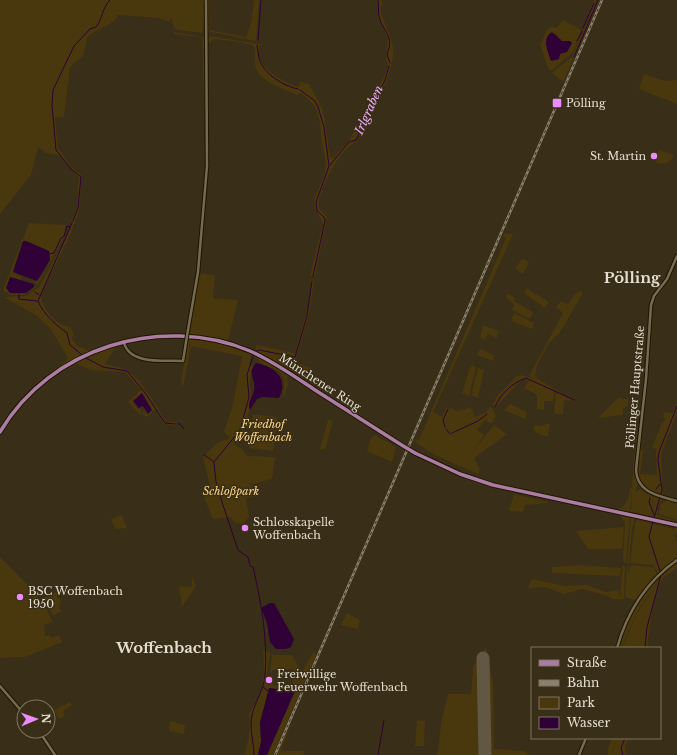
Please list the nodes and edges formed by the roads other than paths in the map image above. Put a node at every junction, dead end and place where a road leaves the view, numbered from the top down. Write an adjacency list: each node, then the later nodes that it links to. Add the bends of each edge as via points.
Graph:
1 (206, 0): 6 (street, bridge, via 207,166 198,272 182,361 140,358)
2 (677, 256): 8 (street, Pöllinger Hauptstraße, via 651,305 636,468 641,486 649,492)
3 (125, 341): 4 (main road, Münchener Ring); 5 (street); 6 (street); 9 (main road, Münchener Ring, bridge, via 159,336 186,336 246,350 278,366 415,453 454,471 493,484)
4 (112, 345): 5 (street); 7 (main road, Münchener Ring, via 81,357 50,377 19,405)
5 (126, 348): 6 (street)
6 (129, 351)
7 (0, 432)
8 (677, 501)
9 (677, 525)
10 (677, 560): 11 (street, via 657,577 631,611)
11 (617, 647)
12 (0, 686): 13 (street)
13 (16, 705)
14 (44, 739): 16 (street)
15 (586, 739): 17 (street)
16 (55, 755)
17 (579, 755)

